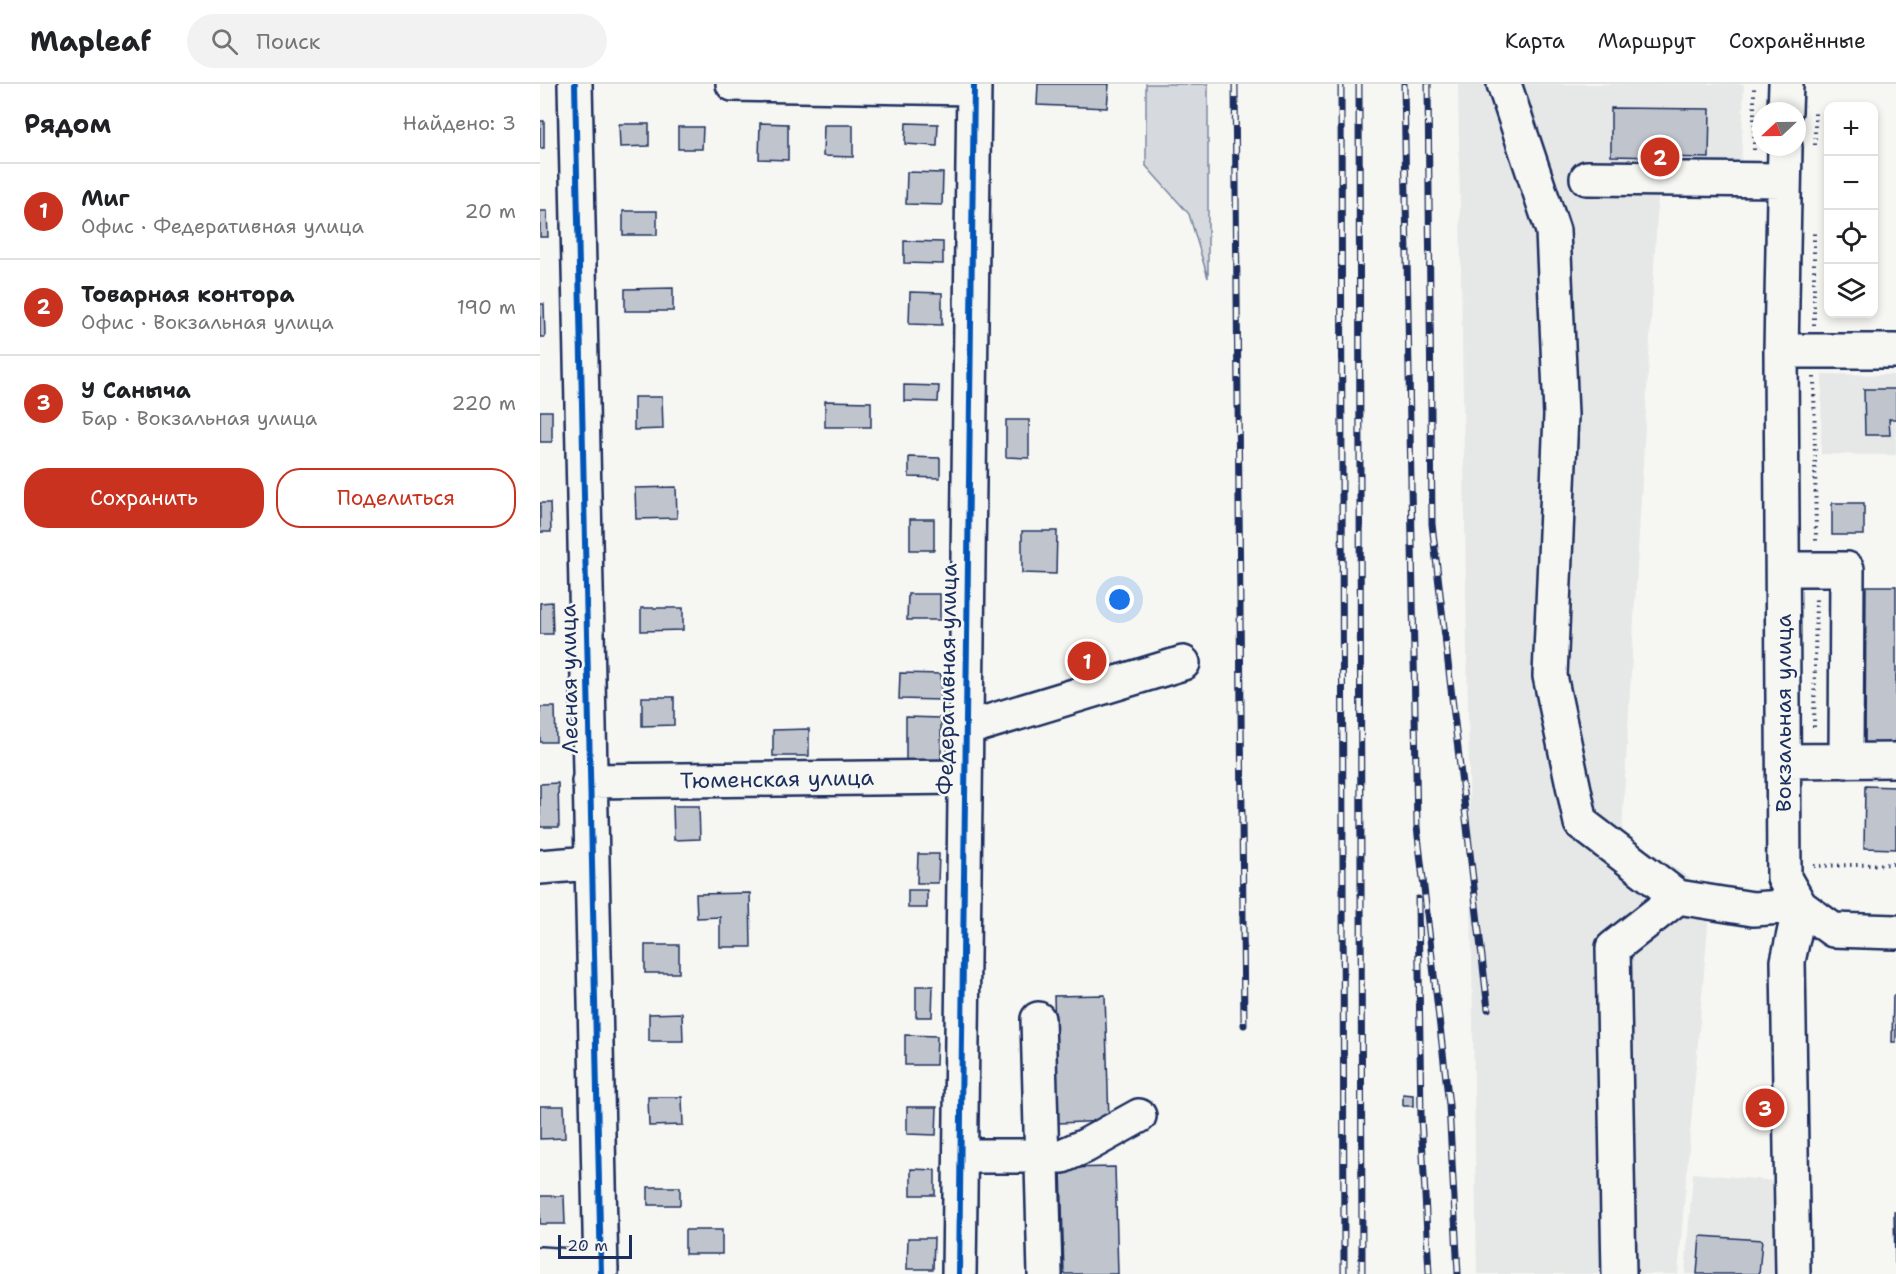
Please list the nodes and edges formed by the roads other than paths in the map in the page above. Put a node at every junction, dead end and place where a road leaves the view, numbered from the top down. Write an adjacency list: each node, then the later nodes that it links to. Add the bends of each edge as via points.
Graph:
1 (575, 84): 19 (street, Лесная улица)
2 (733, 84): 5 (street)
3 (1504, 84): 22 (street, via 1553,231 1561,415 1550,676 1581,823)
4 (1786, 84): 6 (street)
5 (974, 86): 14 (street, Федеративная улица)
6 (1796, 102)
7 (1797, 156): 9 (street, Вокзальная улица)
8 (1587, 178): 9 (street)
9 (1784, 180): 10 (street, Вокзальная улица)
10 (1781, 351): 11 (street); 12 (street, Вокзальная улица)
11 (1896, 351)
12 (1783, 569): 16 (street, Вокзальная улица); 17 (street, via 1847,569)
13 (1183, 663): 14 (street)
14 (965, 729): 18 (street, Федеративная улица)
15 (1896, 760): 17 (street)
16 (1799, 761): 17 (street); 23 (street, Вокзальная улица, via 1784,878)
17 (1846, 761)
18 (964, 777): 19 (street, Тюменская улица); 27 (street, Федеративная улица)
19 (590, 781): 20 (street, Лесная улица)
20 (591, 863): 21 (street); 30 (street, Лесная улица)
21 (540, 867)
22 (1678, 897): 23 (street, via 1752,909); 33 (street, via 1613,948)
23 (1800, 906): 24 (street, via 1833,930); 34 (street, via 1788,961)
24 (1896, 932)
25 (1038, 1019): 28 (street)
26 (1139, 1116): 28 (street, via 1070,1154)
27 (960, 1156): 28 (street); 31 (street, Федеративная улица)
28 (1042, 1156): 32 (street)
29 (540, 1264): 30 (street)
30 (601, 1271)
31 (959, 1274)
32 (1045, 1274)
33 (1619, 1274)
34 (1793, 1274)

